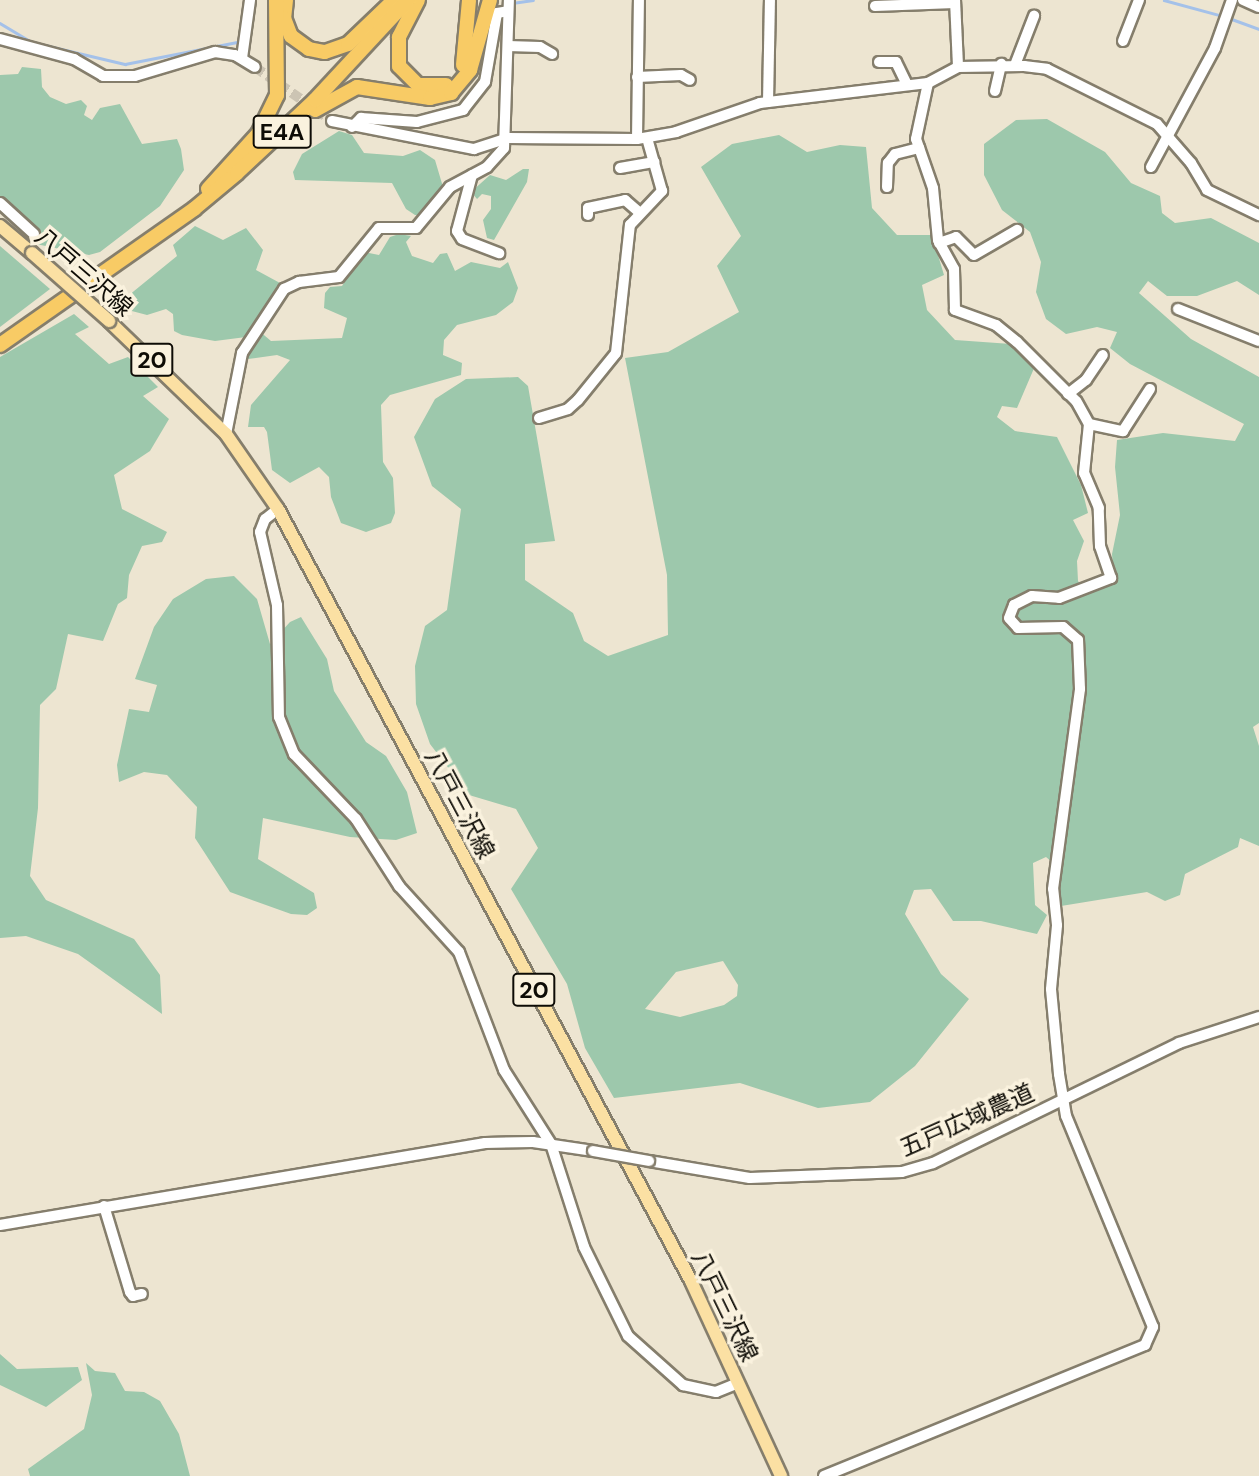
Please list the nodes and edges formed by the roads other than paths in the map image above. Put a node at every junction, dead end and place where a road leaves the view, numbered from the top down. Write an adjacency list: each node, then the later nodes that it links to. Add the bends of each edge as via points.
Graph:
1 (250, 0): 24 (street)
2 (276, 0): 48 (highway, E4A, via 280,82 273,107 258,134)
3 (286, 0): 4 (highway, via 284,18 291,36 309,49 325,52 348,44)
4 (394, 0)
5 (400, 0): 48 (highway, E4A, via 311,96)
6 (408, 0): 45 (highway, E4A, via 316,100)
7 (418, 0): 8 (highway, via 402,28 397,60 412,82 431,89 450,83 462,68)
8 (469, 0)
9 (489, 0): 45 (highway, E4A, via 473,63 457,89 430,98 372,87 351,89 317,108)
10 (639, 0): 30 (street)
11 (770, 0): 35 (street)
12 (1139, 0): 21 (street)
13 (1232, 0): 39 (street, via 1215,48 1190,91)
14 (1243, 0): 18 (street)
15 (955, 2): 17 (street); 29 (street)
16 (509, 5): 22 (street); 37 (street, via 497,13 485,82 463,110 417,122 361,118)
17 (875, 6)
18 (1259, 7)
19 (1034, 16): 27 (street)
20 (0, 39): 24 (street, via 74,59 103,76 135,76 198,53)
21 (1123, 41)
22 (508, 46): 23 (street, via 540,47); 38 (street)
23 (552, 54)
24 (242, 58): 28 (street)
25 (879, 62): 33 (street, via 896,62)
26 (1000, 64): 27 (street); 29 (street); 34 (street)
27 (1015, 65): 39 (street, via 1047,69 1138,113)
28 (255, 67)
29 (958, 67): 32 (street)
30 (637, 77): 31 (street, via 681,75); 40 (street)
31 (690, 80)
32 (928, 83): 33 (street); 41 (street, via 916,126)
33 (906, 85): 35 (street)
34 (995, 91)
35 (768, 102): 40 (street)
36 (332, 121): 37 (street)
37 (352, 127): 38 (street, via 474,149)
38 (507, 138): 40 (street); 46 (street, via 495,159)
39 (1171, 138): 43 (street); 52 (street, via 1207,190)
40 (642, 139): 42 (street)
41 (919, 148): 47 (street, via 895,155 888,163); 56 (street, via 933,188)
42 (654, 162): 44 (street); 50 (street, via 662,191)
43 (1152, 167)
44 (620, 168)
45 (237, 173): 57 (highway, E4A)
46 (472, 176): 58 (street, via 457,232 462,239); 67 (street, via 450,187 416,228 386,226 369,235 339,277 299,282 284,289 242,353)
47 (887, 187)
48 (202, 195): 57 (highway, E4A)
49 (0, 203): 55 (street)
50 (639, 212): 51 (street, via 625,200 588,208); 65 (street, via 627,238 616,354 568,409)
51 (588, 215)
52 (1259, 215)
53 (0, 226): 67 (main road, 八戸三沢線 / 20, bridge, via 109,321)
54 (1017, 230): 56 (street, via 974,255 956,237)
55 (34, 234)
56 (939, 243): 64 (street, via 954,269 955,310 996,325)
57 (140, 248): 61 (highway, E4A)
58 (499, 253)
59 (1178, 309): 60 (street)
60 (1259, 341)
61 (0, 345)
62 (1103, 355): 64 (street, via 1086,380)
63 (1150, 389): 66 (street, via 1123,431)
64 (1068, 394): 66 (street)
65 (538, 418)
66 (1089, 424): 70 (street, via 1084,473 1098,508 1100,546 1111,578 1059,598 1032,596 1014,605 1009,618 1018,628 1063,627 1077,640 1080,657 1080,690 1053,889 1058,925 1051,989)
67 (226, 434): 68 (main road, 八戸三沢線 / 20)
68 (278, 509): 71 (street, via 265,519 260,531 277,605 279,717 285,736 294,754 356,819 399,886 460,952 504,1070); 75 (main road, 八戸三沢線 / 20, via 691,1281)
69 (1259, 1017): 70 (street, 五戸広域農道, via 1180,1043)
70 (1062, 1101): 71 (street, 五戸広域農道, bridge, via 933,1163 902,1172 750,1178); 77 (street, via 1153,1327 1151,1339)
71 (551, 1144): 72 (street, 五戸広域農道, via 485,1143); 75 (street, via 584,1247 628,1336 683,1385 716,1392)
72 (104, 1206): 73 (street, 五戸広域農道); 74 (street, via 130,1292)
73 (0, 1225)
74 (142, 1294)
75 (738, 1383): 76 (main road, 八戸三沢線 / 20)
76 (781, 1476)
77 (824, 1476)

